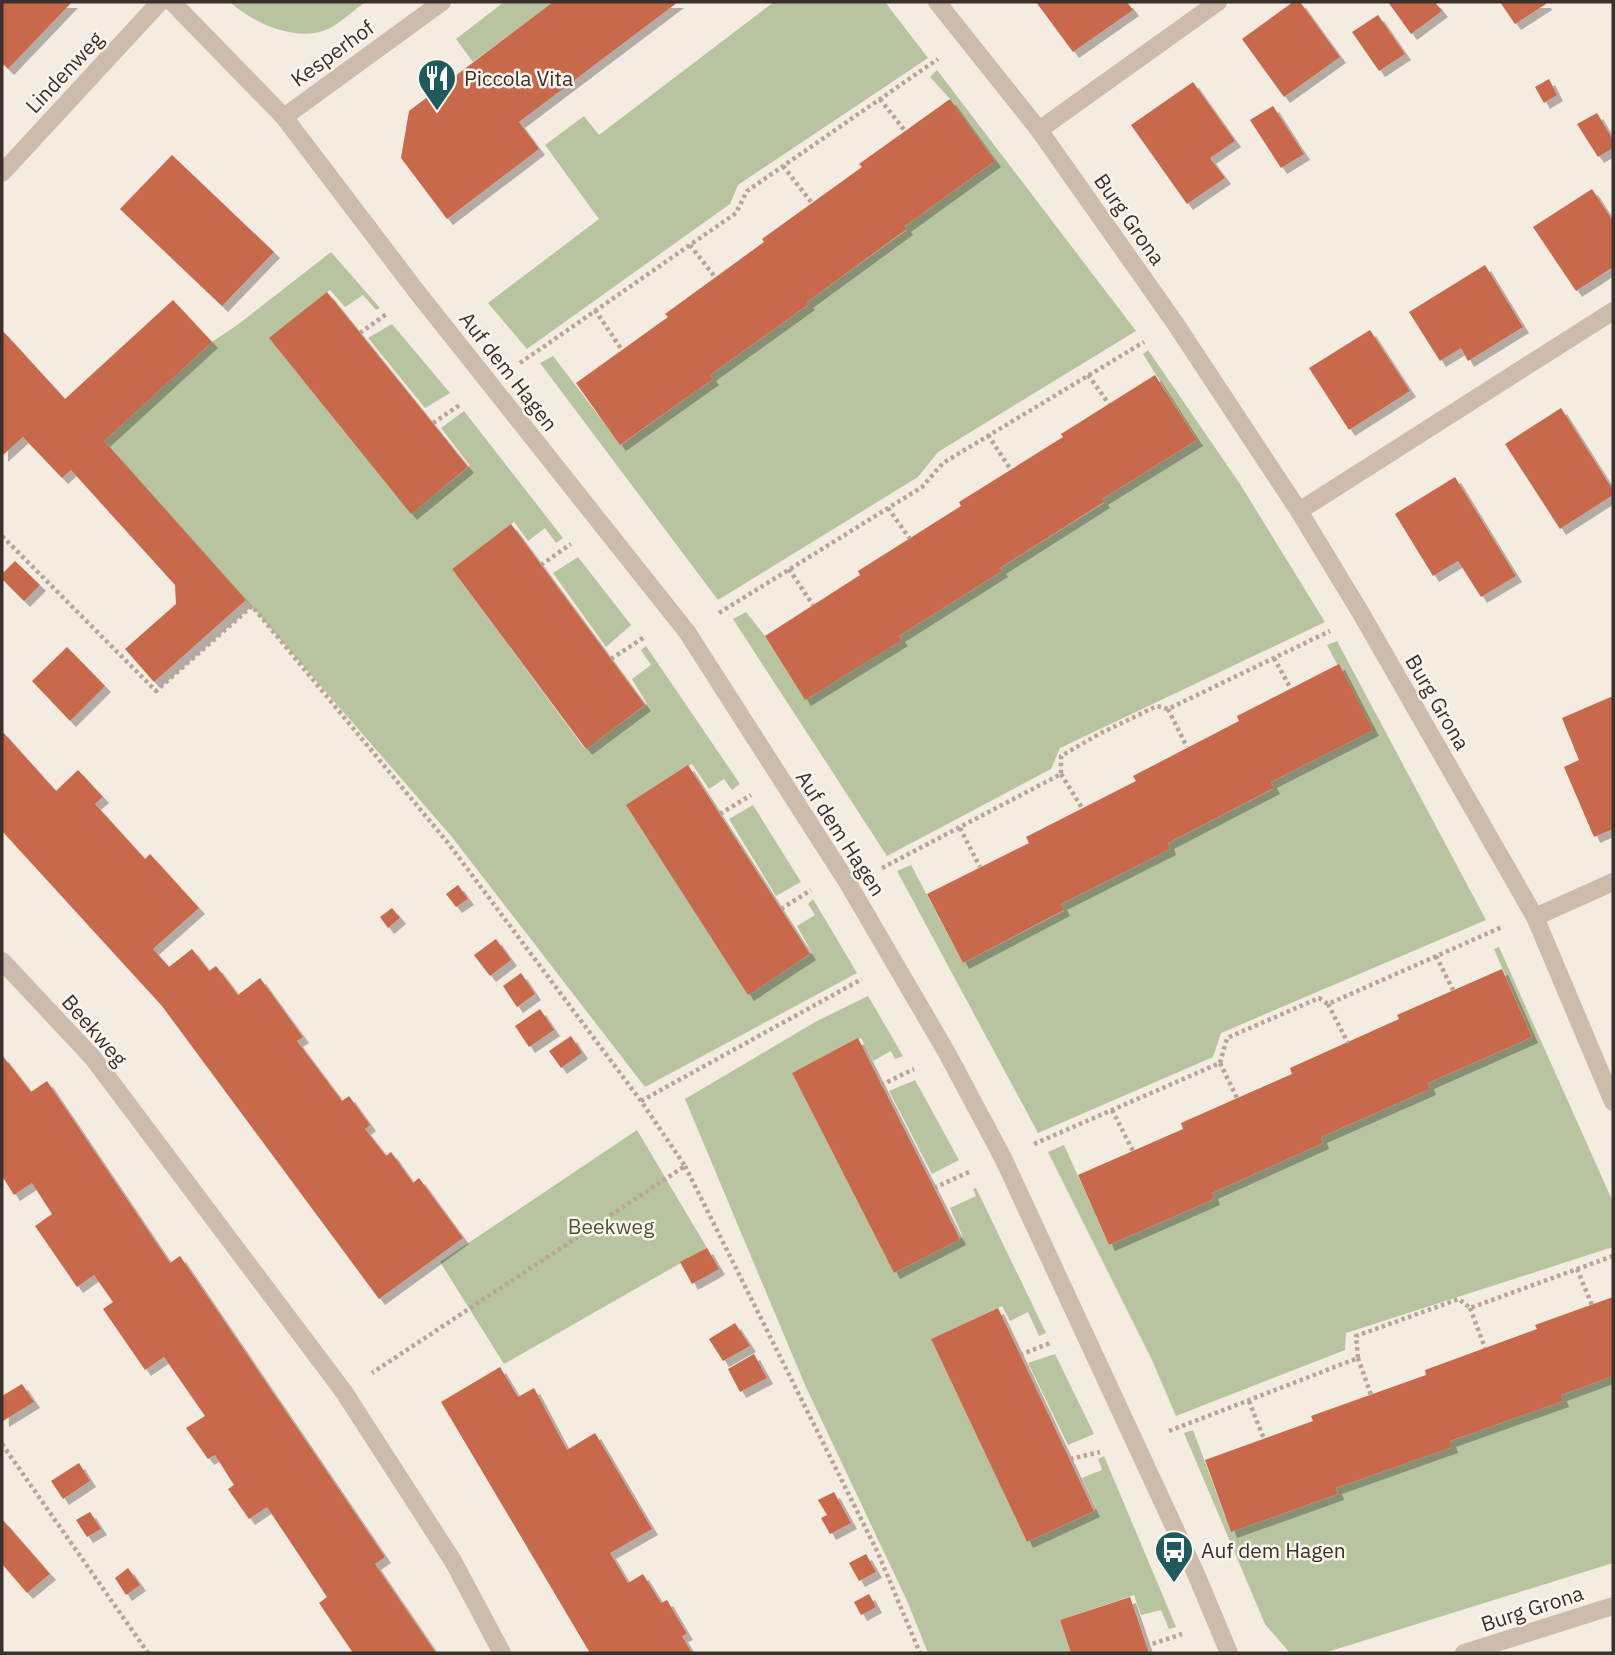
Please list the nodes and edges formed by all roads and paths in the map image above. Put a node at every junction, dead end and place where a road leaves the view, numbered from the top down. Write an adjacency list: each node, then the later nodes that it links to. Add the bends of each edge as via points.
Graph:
1 (160, 2): 12 (street, Lindenweg)
2 (172, 2): 8 (street, Auf dem Hagen)
3 (442, 2): 8 (street, Kesperhof)
4 (937, 2): 6 (street, Burg Grona)
5 (1219, 2): 9 (street)
6 (967, 40): 7 (path); 9 (street, Burg Grona)
7 (880, 99): 10 (path); 11 (path)
8 (284, 117): 21 (street, Auf dem Hagen)
9 (1039, 130): 18 (street, Burg Grona)
10 (905, 131)
11 (783, 166): 13 (path); 14 (path, via 747,191 736,213)
12 (2, 173)
13 (812, 203)
14 (690, 245): 15 (path); 16 (path)
15 (715, 278)
16 (595, 310): 19 (path); 21 (path)
17 (1613, 311): 27 (street)
18 (1175, 323): 20 (path); 27 (street, Burg Grona)
19 (622, 351)
20 (1088, 375): 22 (path); 24 (path)
21 (490, 384): 23 (path); 33 (street, Auf dem Hagen)
22 (1109, 404)
23 (433, 424)
24 (988, 435): 25 (path); 26 (path, via 943,463 922,487)
25 (1011, 470)
26 (888, 509): 29 (path); 30 (path)
27 (1299, 511): 32 (street, Burg Grona)
28 (2, 536): 55 (path, via 156,691 252,606 448,843)
29 (910, 538)
30 (789, 569): 31 (path); 33 (path)
31 (813, 605)
32 (1362, 615): 34 (path); 46 (street, Burg Grona)
33 (687, 632): 35 (path, via 643,636); 44 (street, Auf dem Hagen)
34 (1274, 658): 36 (path); 37 (path)
35 (611, 659)
36 (1291, 689)
37 (1168, 709): 38 (path); 39 (path, via 1157,706 1061,756)
38 (1188, 747)
39 (1061, 774): 40 (path); 41 (path)
40 (1082, 808)
41 (960, 828): 42 (path); 44 (path)
42 (980, 867)
43 (1613, 882): 46 (street)
44 (849, 885): 45 (path, via 813,888); 49 (street, Auf dem Hagen)
45 (780, 909)
46 (1535, 917): 47 (path, via 1497,928); 56 (street, Burg Grona)
47 (1436, 956): 50 (path); 51 (path)
48 (2, 961): 68 (street, Beekweg, via 93,1058)
49 (894, 962): 55 (path); 59 (street, Auf dem Hagen)
50 (1453, 990)
51 (1328, 1004): 52 (path); 53 (path, via 1319,998 1227,1038)
52 (1348, 1043)
53 (1220, 1063): 54 (path); 57 (path)
54 (1237, 1098)
55 (641, 1101): 60 (path)
56 (1613, 1102)
57 (1112, 1110): 58 (path); 59 (path)
58 (1133, 1151)
59 (1003, 1158): 61 (path); 72 (street, Auf dem Hagen)
60 (685, 1166): 68 (path); 78 (path, via 878,1553)
61 (934, 1188)
62 (1613, 1256): 63 (path)
63 (1577, 1269): 64 (path); 65 (path)
64 (1592, 1305)
65 (1470, 1308): 66 (path); 67 (path, via 1460,1299 1356,1336)
66 (1485, 1348)
67 (1358, 1358): 69 (path); 70 (path)
68 (344, 1392): 77 (street, Beekweg, via 453,1560)
69 (1371, 1395)
70 (1248, 1401): 71 (path); 72 (path)
71 (1264, 1439)
72 (1136, 1443): 74 (path); 79 (street, Auf dem Hagen)
73 (2, 1444): 76 (path)
74 (1070, 1459)
75 (1613, 1606): 80 (street, Burg Grona)
76 (148, 1653)
77 (502, 1653)
78 (920, 1653)
79 (1229, 1653)
80 (1464, 1653)

